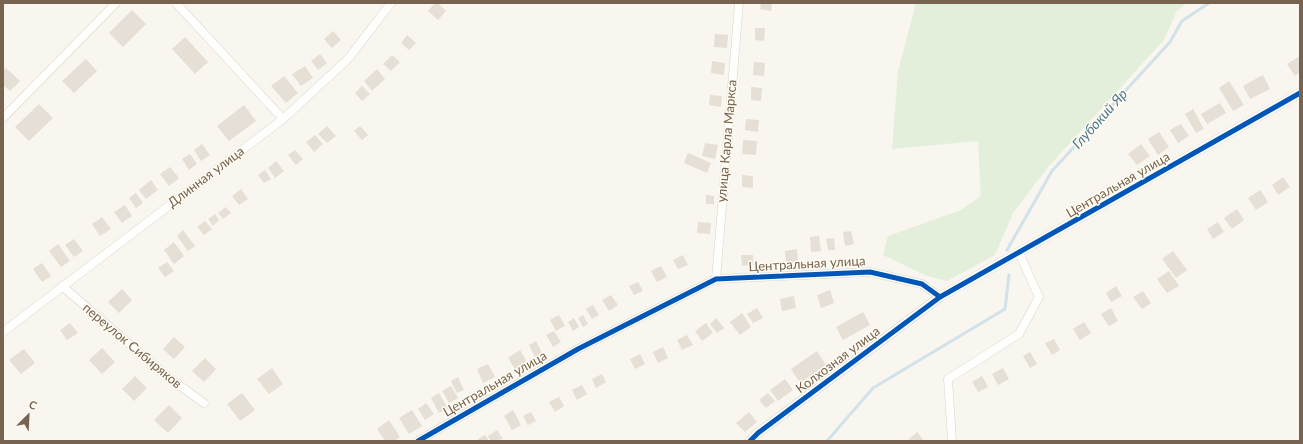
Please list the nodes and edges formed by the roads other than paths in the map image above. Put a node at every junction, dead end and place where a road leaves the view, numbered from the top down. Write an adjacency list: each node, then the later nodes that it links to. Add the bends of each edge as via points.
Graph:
1 (116, 3): 6 (street)
2 (176, 3): 7 (street)
3 (391, 3): 7 (street, Длинная улица, via 348,59)
4 (739, 3): 9 (street, улица Карла Маркса)
5 (1300, 93): 8 (street, Центральная улица)
6 (3, 118)
7 (283, 119): 10 (street, Длинная улица)
8 (1019, 253): 11 (street, Центральная улица); 16 (street, via 1039,297 1020,334 948,379)
9 (716, 279): 11 (street, Центральная улица, via 870,272 922,284); 14 (street, Центральная улица, via 578,349)
10 (62, 286): 12 (street, Длинная улица); 13 (street, переулок Сибиряков, via 169,378)
11 (940, 297): 15 (street, Колхозная улица)
12 (3, 332)
13 (204, 403)
14 (418, 441)
15 (750, 441)
16 (952, 441)

